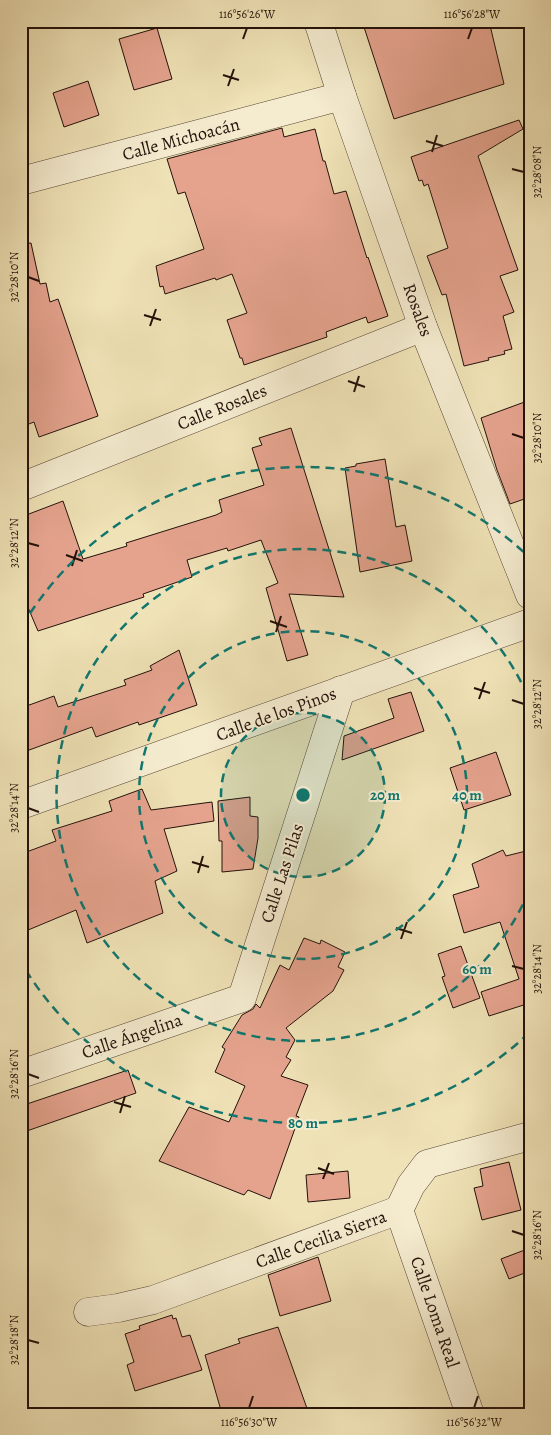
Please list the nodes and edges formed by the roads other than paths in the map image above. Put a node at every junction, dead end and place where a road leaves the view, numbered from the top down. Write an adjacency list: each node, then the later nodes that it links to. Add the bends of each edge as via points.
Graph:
1 (318, 21): 2 (street, Rosales)
2 (342, 96): 3 (street, Calle Michoacán); 4 (street, Rosales)
3 (21, 181)
4 (424, 327): 5 (street, Calle Rosales); 6 (street, Rosales)
5 (21, 487)
6 (530, 595)
7 (530, 622): 8 (street, Calle de los Pinos)
8 (341, 690): 9 (street, Calle de los Pinos); 10 (street, Calle Las Pilas)
9 (21, 805)
10 (242, 998): 11 (street, Calle Ángelina)
11 (21, 1074)
12 (530, 1136): 13 (street, Calle Cecilia Sierra, via 427,1164 411,1184)
13 (399, 1210): 14 (street, Calle Cecilia Sierra, via 153,1300); 15 (street, Calle Loma Real)
14 (88, 1312)
15 (470, 1414)

